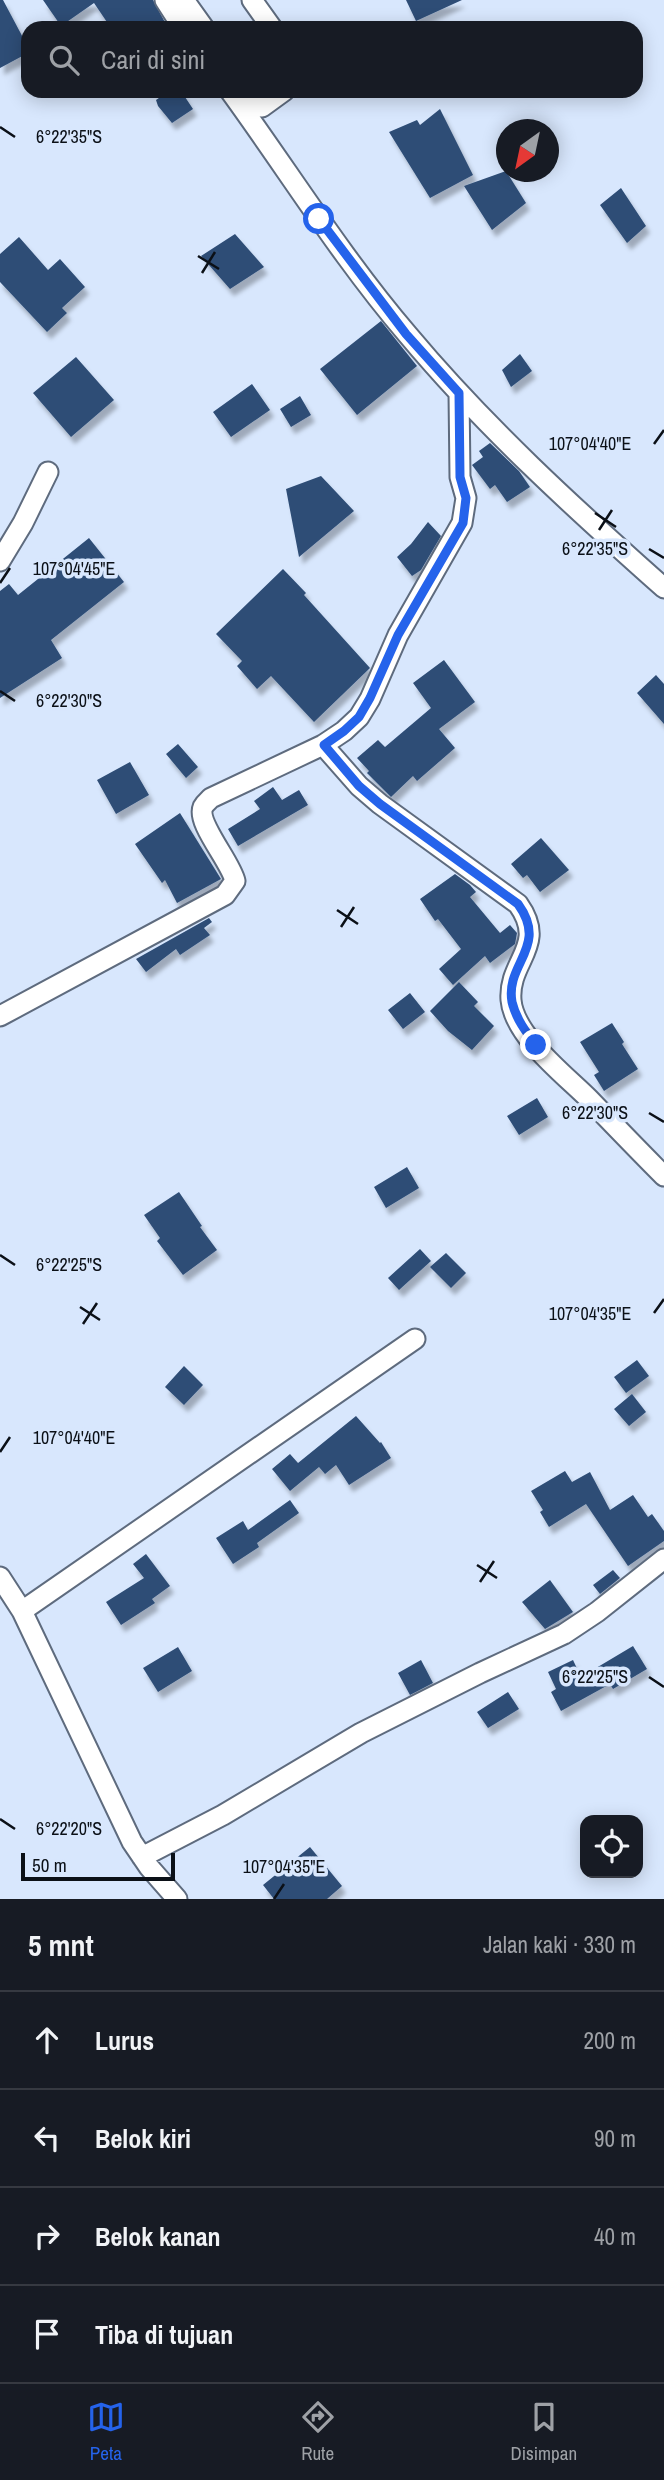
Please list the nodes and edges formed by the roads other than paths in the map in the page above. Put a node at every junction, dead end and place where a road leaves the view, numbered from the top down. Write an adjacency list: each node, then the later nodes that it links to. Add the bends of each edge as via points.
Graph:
1 (165, 0): 4 (street)
2 (184, 0): 5 (street)
3 (252, 0): 6 (street)
4 (178, 21)
5 (199, 21)
6 (267, 21)
7 (235, 98): 10 (street, via 406,334)
8 (255, 98): 9 (street, via 262,107)
9 (274, 98)
10 (459, 393): 13 (street); 14 (street, via 460,477 466,498 463,523 398,635 359,717)
11 (48, 472): 12 (street)
12 (0, 561)
13 (664, 588)
14 (324, 745): 15 (street, via 211,798 203,807 206,826 233,871 235,881 225,895); 16 (street, via 380,804 518,904 530,926 511,999 517,1019 536,1045)
15 (0, 1016)
16 (664, 1176)
17 (415, 1339): 20 (street)
18 (664, 1559): 21 (street, via 564,1634 361,1732 223,1815)
19 (0, 1577): 20 (street)
20 (22, 1611): 21 (street)
21 (142, 1857): 22 (street)
22 (177, 1899)

